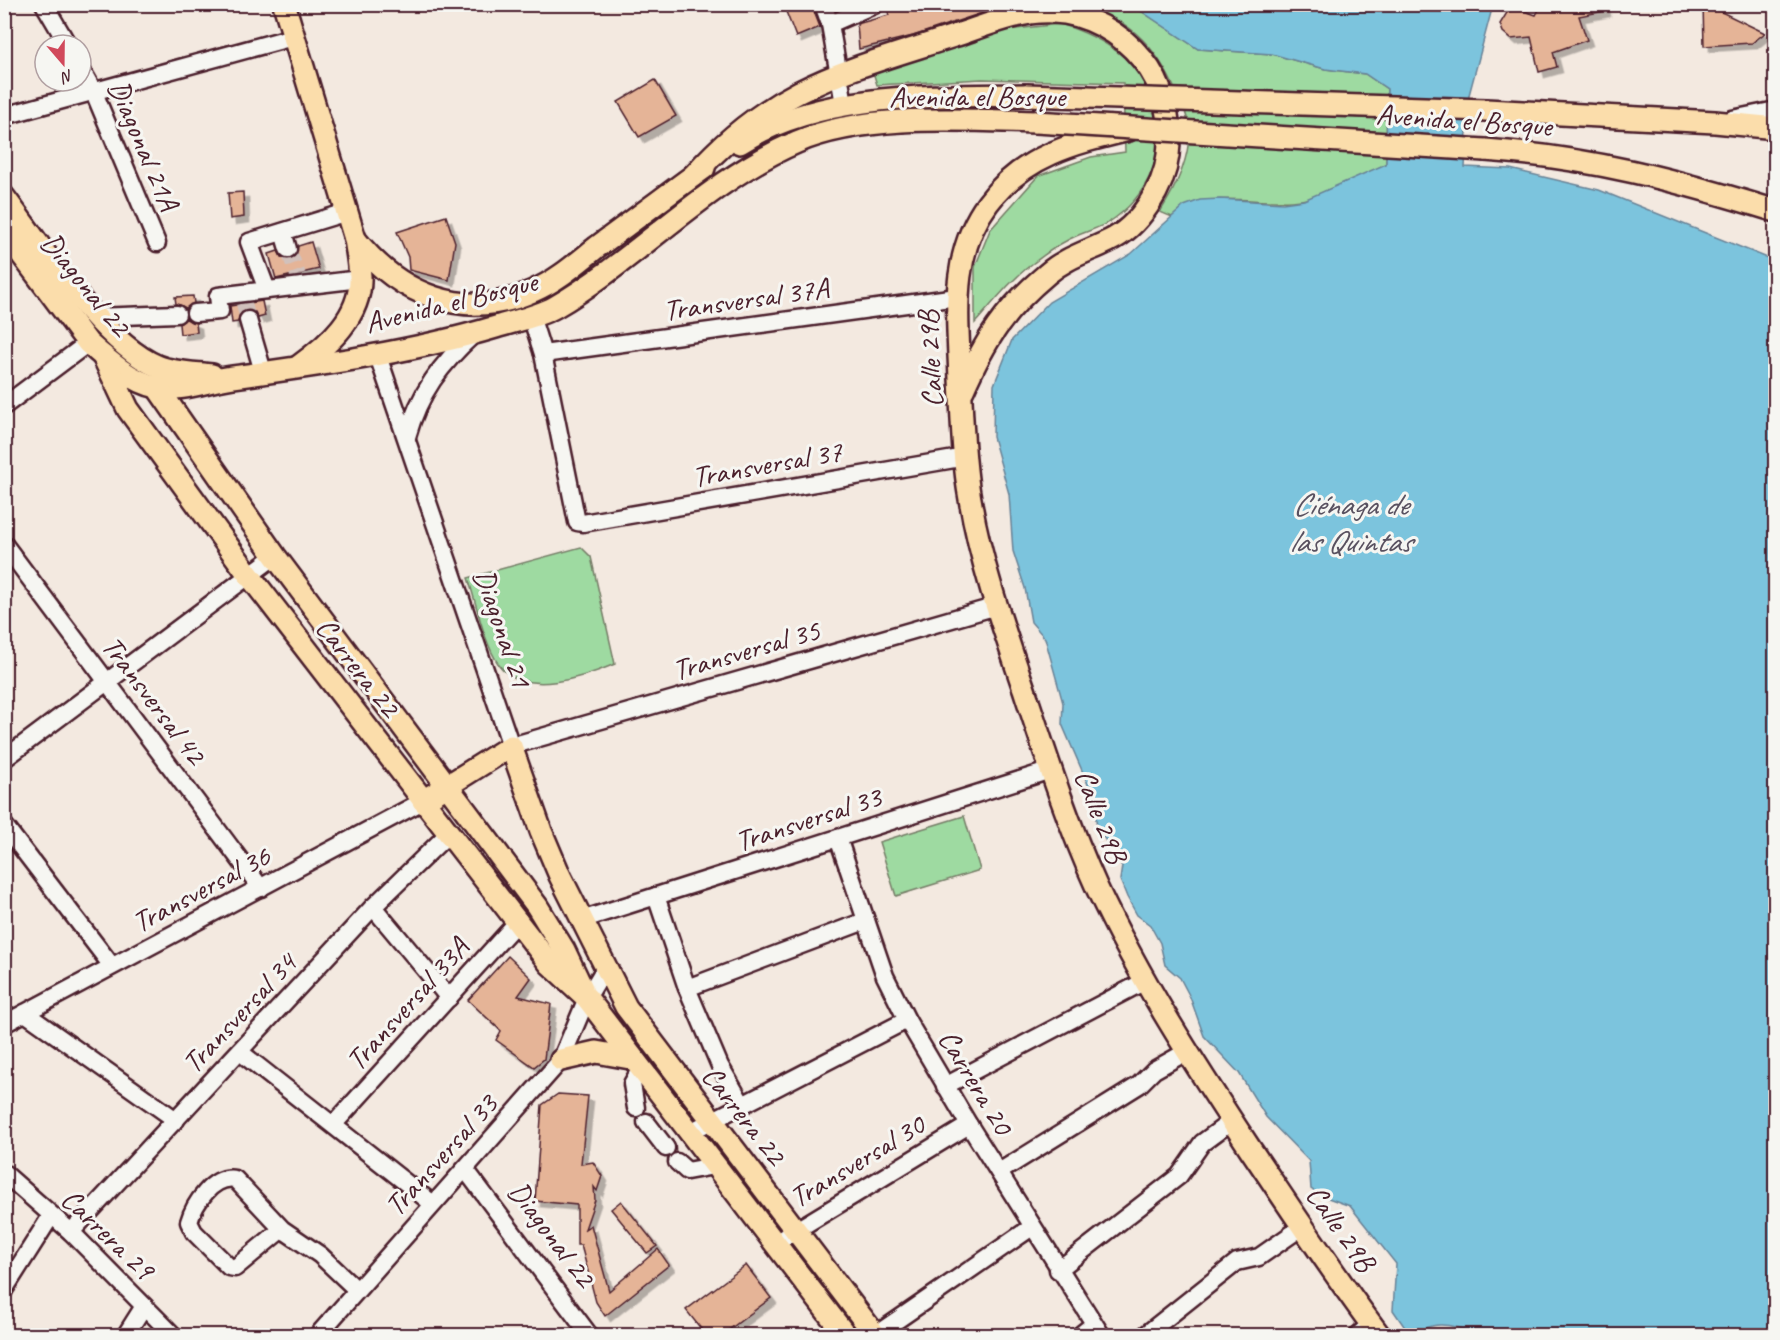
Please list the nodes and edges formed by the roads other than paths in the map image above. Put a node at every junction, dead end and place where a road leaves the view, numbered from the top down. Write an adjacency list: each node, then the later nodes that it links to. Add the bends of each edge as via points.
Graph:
1 (44, 4): 6 (street)
2 (284, 4): 7 (main road)
3 (824, 4): 5 (street)
4 (876, 4): 5 (street)
5 (830, 24): 8 (street)
6 (61, 33)
7 (293, 37): 9 (street); 20 (main road)
8 (839, 73): 11 (street); 17 (main road, via 796,92 751,120); 42 (main road, via 1010,19 1055,12 1075,15 1113,32 1134,49 1159,86 1167,113 1168,154 1155,193 1128,228 1059,264 1023,295 984,344)
9 (93, 90): 24 (street, Diagonal 21A)
10 (83, 93): 13 (street)
11 (844, 104): 14 (main road, Avenida el Bosque, bridge, via 1026,94); 17 (main road, Avenida el Bosque, via 771,125)
12 (1776, 110): 14 (street)
13 (4, 116)
14 (1715, 122): 15 (main road, Avenida el Bosque)
15 (1776, 128)
16 (1130, 130): 19 (main road, Avenida el Bosque, bridge, via 1538,153 1642,172); 28 (main road, Calle 29B, via 1070,144 1024,167 988,203 964,248); 31 (main road, Avenida el Bosque, bridge, via 960,119 845,128 798,141 726,182 569,298)
17 (694, 175): 23 (main road, Avenida el Bosque, via 551,282 514,298 489,303 463,304 412,290 390,277)
18 (4, 197): 32 (main road, Diagonal 22)
19 (1776, 211)
20 (347, 212): 22 (street); 23 (main road)
21 (4, 231): 35 (main road, Diagonal 22)
22 (283, 232): 25 (street); 27 (street, via 249,242)
23 (355, 239): 26 (main road)
24 (157, 243)
25 (288, 249)
26 (360, 279): 27 (street, via 300,280); 38 (main road, via 345,324)
27 (267, 290): 29 (street, via 243,298 218,296 220,311)
28 (957, 297): 37 (street, Transversal 37A); 42 (main road, Calle 29B)
29 (195, 313)
30 (177, 314): 32 (street)
31 (531, 316): 34 (main road, Avenida el Bosque); 37 (street)
32 (95, 317): 40 (main road, Avenida el Bosque, via 117,339 157,366)
33 (248, 320): 39 (street)
34 (476, 333): 36 (main road, Avenida el Bosque); 44 (street, via 439,368 414,412)
35 (95, 350): 41 (main road, Diagonal 22, via 123,371); 43 (street); 48 (main road, Carrera 22, via 128,409)
36 (377, 353): 38 (main road, Avenida el Bosque); 44 (street, Diagonal 21)
37 (543, 354): 45 (street, Transversal 37, via 577,522)
38 (293, 370): 39 (main road, Avenida el Bosque)
39 (264, 375): 40 (main road, Avenida el Bosque)
40 (233, 377): 41 (main road, Avenida el Bosque, via 186,387)
41 (157, 387): 47 (main road, Carrera 22)
42 (961, 395): 45 (main road, Calle 29B)
43 (4, 406)
44 (407, 436): 51 (street, Diagonal 21)
45 (966, 457): 49 (main road, Calle 29B, via 977,535)
46 (4, 544): 50 (street, Transversal 42)
47 (275, 556): 48 (street); 54 (main road, Carrera 22)
48 (249, 575): 50 (street); 55 (main road, Carrera 22)
49 (997, 606): 51 (street, Transversal 35); 53 (main road, Calle 29B)
50 (107, 682): 52 (street); 59 (street, Transversal 42)
51 (511, 746): 54 (main road); 65 (main road, Diagonal 21, via 541,831)
52 (4, 759)
53 (1051, 770): 58 (street, Transversal 33); 69 (main road, Calle 29B, via 1096,885)
54 (447, 786): 55 (main road); 62 (main road, Carrera 22)
55 (423, 801): 57 (main road, Carrera 22); 59 (street, Transversal 36)
56 (4, 825): 67 (street)
57 (449, 832): 61 (main road, Carrera 22); 63 (street, Transversal 34)
58 (838, 838): 60 (street, Transversal 33); 66 (street, Carrera 20)
59 (261, 888): 67 (street, Transversal 36)
60 (656, 896): 65 (street, Transversal 33); 70 (street)
61 (502, 898): 62 (main road); 64 (main road, Carrera 22)
62 (537, 906): 65 (main road); 72 (main road, Carrera 22)
63 (373, 907): 71 (street); 76 (street, Transversal 34)
64 (519, 920): 71 (street, Transversal 33A); 72 (main road, Carrera 22, via 550,964)
65 (581, 920): 68 (main road, Carrera 22)
66 (865, 921): 70 (street); 74 (street, Carrera 20, via 885,976)
67 (112, 966): 73 (street, Transversal 36)
68 (605, 968): 72 (street, Transversal 33); 84 (main road, Carrera 22, via 639,1028)
69 (1145, 981): 77 (main road, Calle 29B); 80 (street, Transversal 30)
70 (687, 988): 81 (street, via 720,1066)
71 (449, 998): 87 (street, Transversal 33A)
72 (587, 998): 78 (street, Transversal 33); 79 (main road, Carrera 22)
73 (25, 1013): 75 (street, Transversal 36); 83 (street)
74 (908, 1020): 80 (street, Carrera 20); 81 (street)
75 (4, 1024)
76 (240, 1052): 83 (street, Transversal 34); 87 (street)
77 (1186, 1052): 85 (main road, Calle 29B); 94 (street)
78 (561, 1060): 79 (main road, via 596,1052); 93 (street, Transversal 33)
79 (635, 1064): 82 (street, via 632,1084); 89 (main road, Carrera 22)
80 (945, 1086): 88 (street, Carrera 20)
81 (742, 1104): 84 (street)
82 (636, 1108)
83 (176, 1120): 102 (street, Transversal 34)
84 (711, 1120): 89 (street); 101 (main road, Carrera 22)
85 (1232, 1121): 99 (main road, Calle 29B); 104 (street, via 1202,1143 1179,1176)
86 (646, 1122): 90 (street)
87 (334, 1124): 96 (street)
88 (969, 1125): 94 (street, Carrera 20); 101 (street, Transversal 30)
89 (688, 1132): 92 (main road, Carrera 22)
90 (666, 1148)
91 (677, 1162): 92 (street, via 687,1171)
92 (714, 1166): 103 (main road, Carrera 22)
93 (465, 1169): 96 (street, Transversal 33); 113 (street, Diagonal 22)
94 (999, 1172): 98 (street, Carrera 20)
95 (4, 1173): 97 (street, Carrera 29)
96 (433, 1204): 106 (street, Transversal 33)
97 (51, 1216): 102 (street, Carrera 29); 105 (street)
98 (1032, 1227): 104 (street, Carrera 20); 115 (street)
99 (1302, 1227): 109 (main road, Calle 29B); 117 (street, via 1259,1257 1238,1262)
100 (282, 1229): 100 (street, via 235,1179 228,1178 217,1181 194,1206 189,1222 194,1232 229,1267 235,1268); 106 (street, via 320,1255)
101 (795, 1230): 103 (street, Transversal 30); 115 (main road, Carrera 22)
102 (71, 1232): 107 (street, Carrera 29)
103 (775, 1244): 114 (main road, Carrera 22)
104 (1058, 1270): 108 (street, Carrera 20)
105 (4, 1290)
106 (357, 1290): 112 (street, Transversal 33)
107 (144, 1306): 110 (street); 111 (street, Carrera 29)
108 (1098, 1330): 116 (street)
109 (1369, 1332)
110 (125, 1335)
111 (174, 1335)
112 (317, 1335)
113 (590, 1335)
114 (846, 1335)
115 (875, 1335)
116 (1079, 1335)
117 (1144, 1335)

